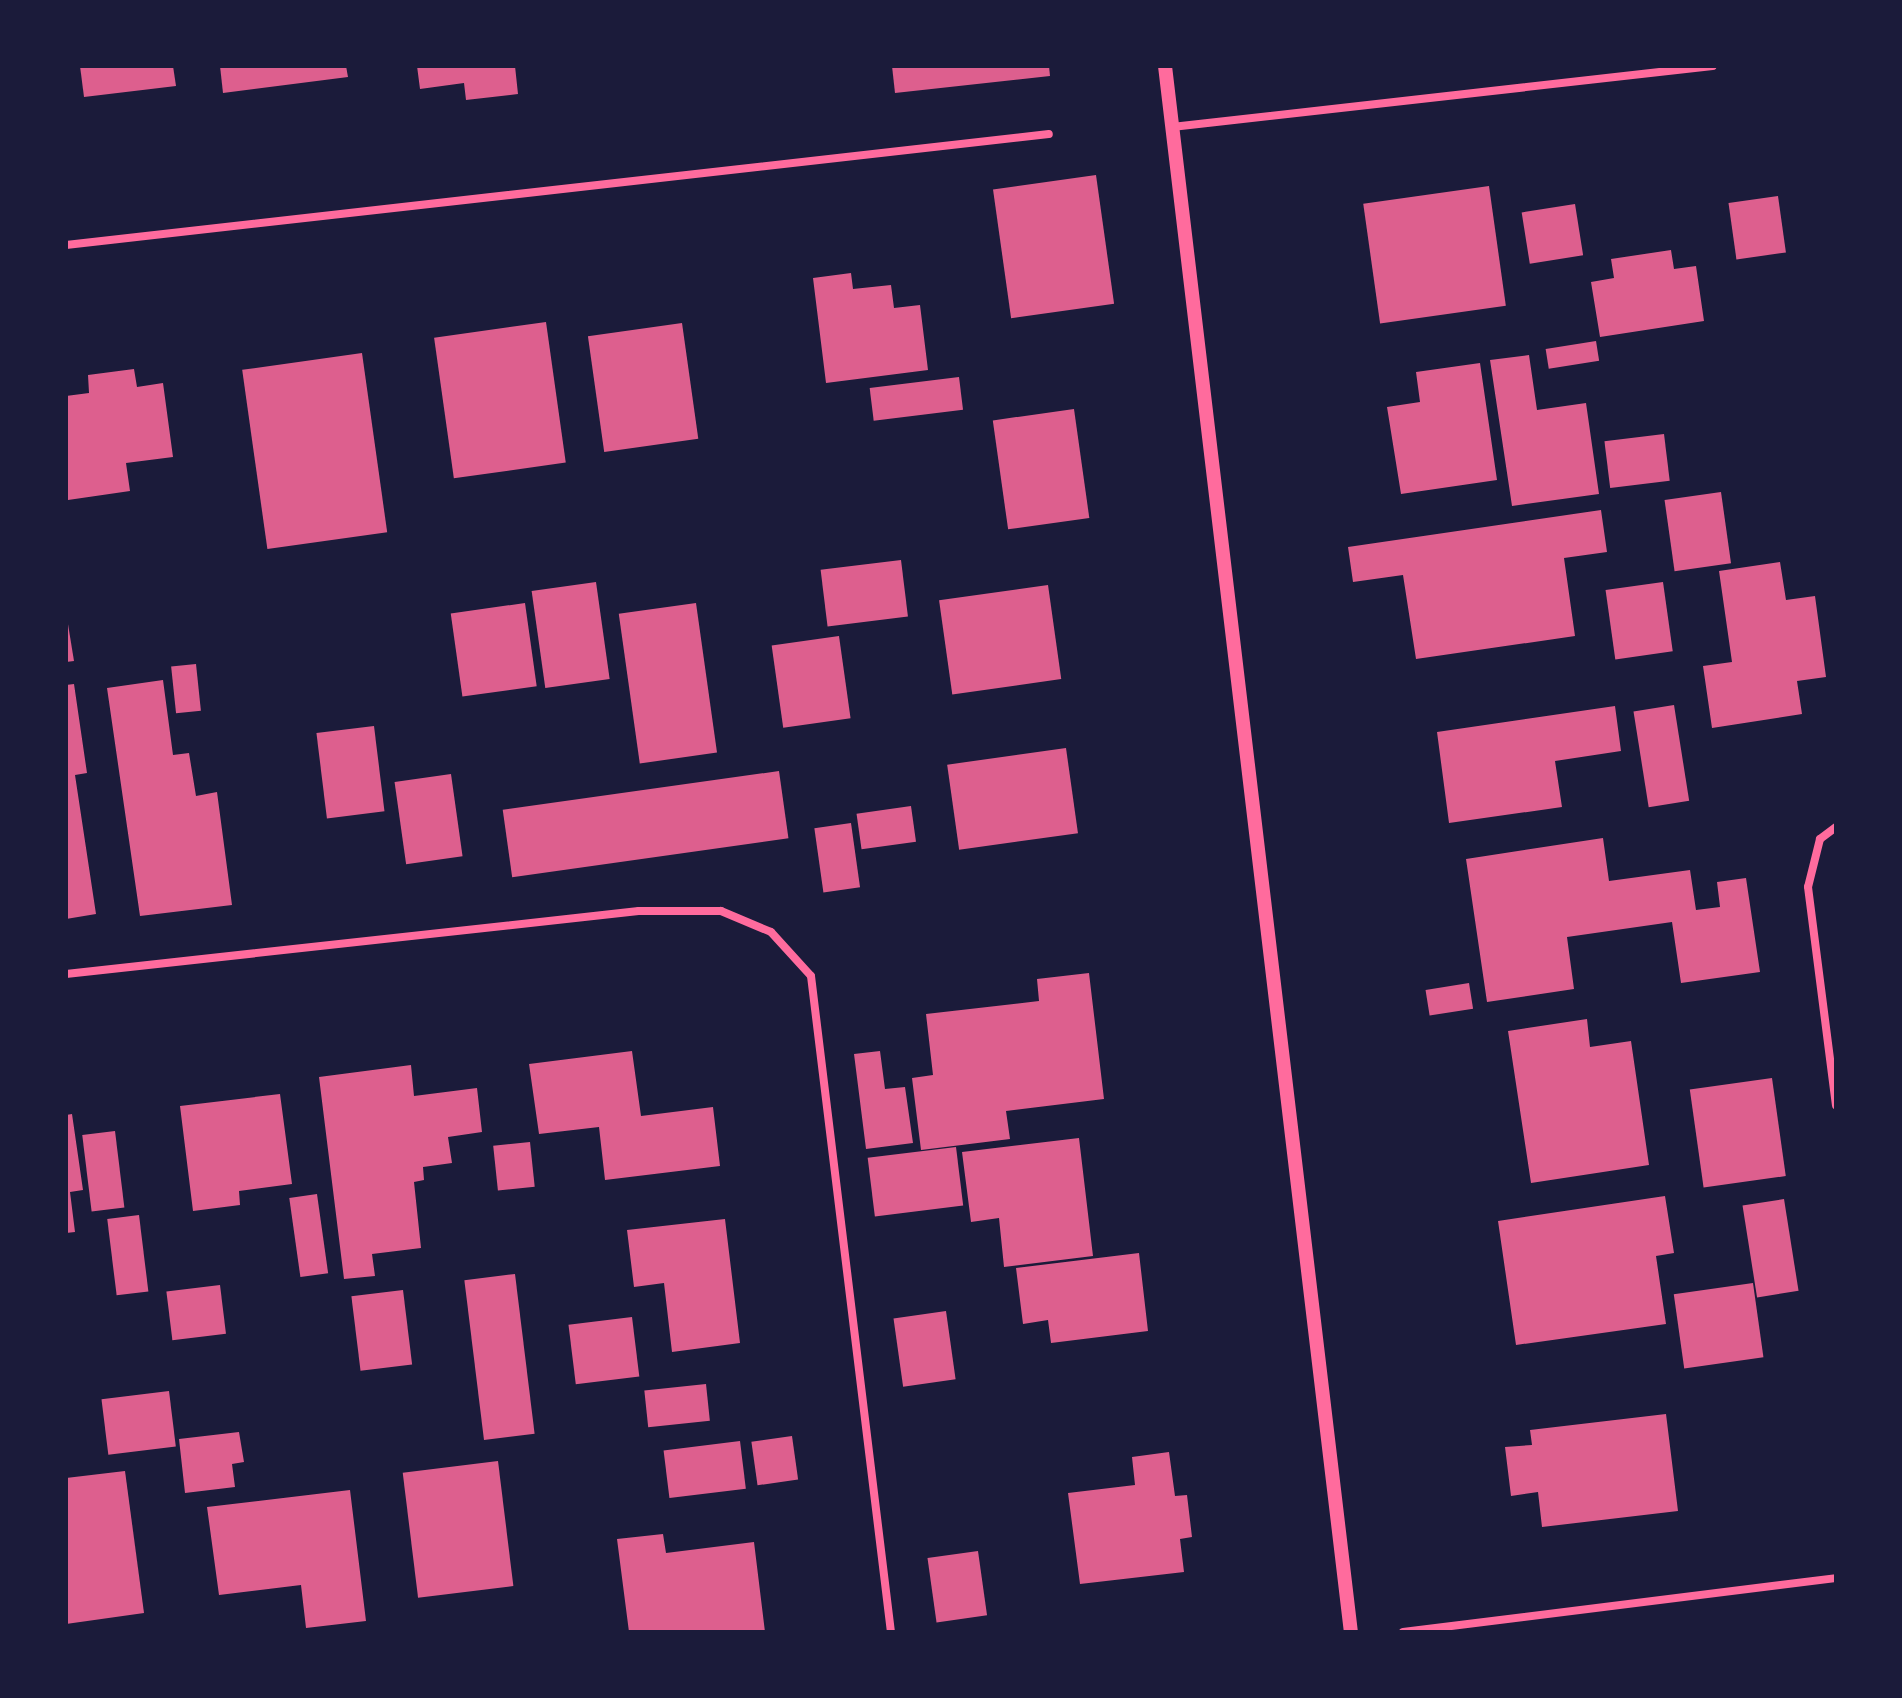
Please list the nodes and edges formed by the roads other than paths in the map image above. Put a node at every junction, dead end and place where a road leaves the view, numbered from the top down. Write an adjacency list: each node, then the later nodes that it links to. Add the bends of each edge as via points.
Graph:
1 (1165, 66): 3 (street)
2 (1713, 66): 3 (street)
3 (1172, 127): 11 (street)
4 (1049, 134): 5 (street)
5 (66, 245)
6 (1836, 827): 8 (street, via 1820,839 1808,887)
7 (66, 974): 10 (street, via 639,911 721,911 771,932 811,976)
8 (1836, 1105)
9 (1836, 1578): 12 (street)
10 (891, 1632)
11 (1351, 1632)
12 (1403, 1632)

